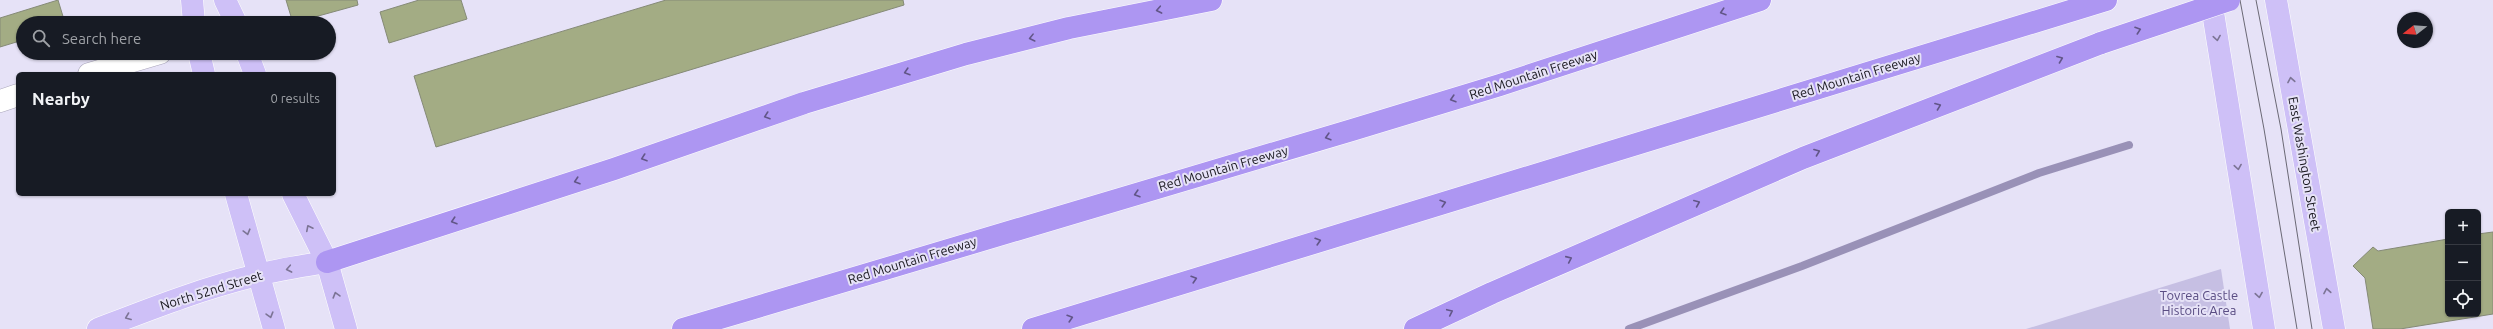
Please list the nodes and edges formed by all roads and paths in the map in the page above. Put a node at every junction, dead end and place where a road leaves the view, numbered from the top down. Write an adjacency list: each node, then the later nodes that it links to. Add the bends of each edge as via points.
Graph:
1 (192, 0): 9 (main road)
2 (225, 0): 10 (main road)
3 (1211, 0): 21 (highway, one-way to 21, via 1069,28 966,54 804,103)
4 (1760, 0): 26 (highway, Red Mountain Freeway, one-way to 26, via 1404,114)
5 (2211, 0): 29 (main road, one-way to 29)
6 (2229, 0): 28 (highway, one-way to 6, bridge, via 1803,158 2101,43)
7 (2276, 0): 30 (main road, East Washington Street, one-way to 7)
8 (2097, 3): 27 (highway, Red Mountain Freeway, one-way to 8)
9 (193, 16)
10 (233, 16)
11 (136, 60): 14 (street)
12 (201, 60): 15 (main road)
13 (250, 60): 16 (main road)
14 (96, 72)
15 (204, 72)
16 (254, 72)
17 (16, 96): 18 (street)
18 (0, 101)
19 (237, 196): 22 (main road, one-way to 22)
20 (294, 196): 21 (main road, one-way to 20)
21 (327, 262): 22 (main road, North 52nd Street, one-way to 22); 25 (main road, one-way to 21)
22 (258, 275): 23 (main road, North 52nd Street, one-way to 23, via 158,306); 24 (main road, one-way to 24)
23 (98, 329)
24 (274, 329)
25 (346, 329)
26 (683, 329)
27 (1033, 329)
28 (1415, 329)
29 (2264, 329)
30 (2334, 329)

